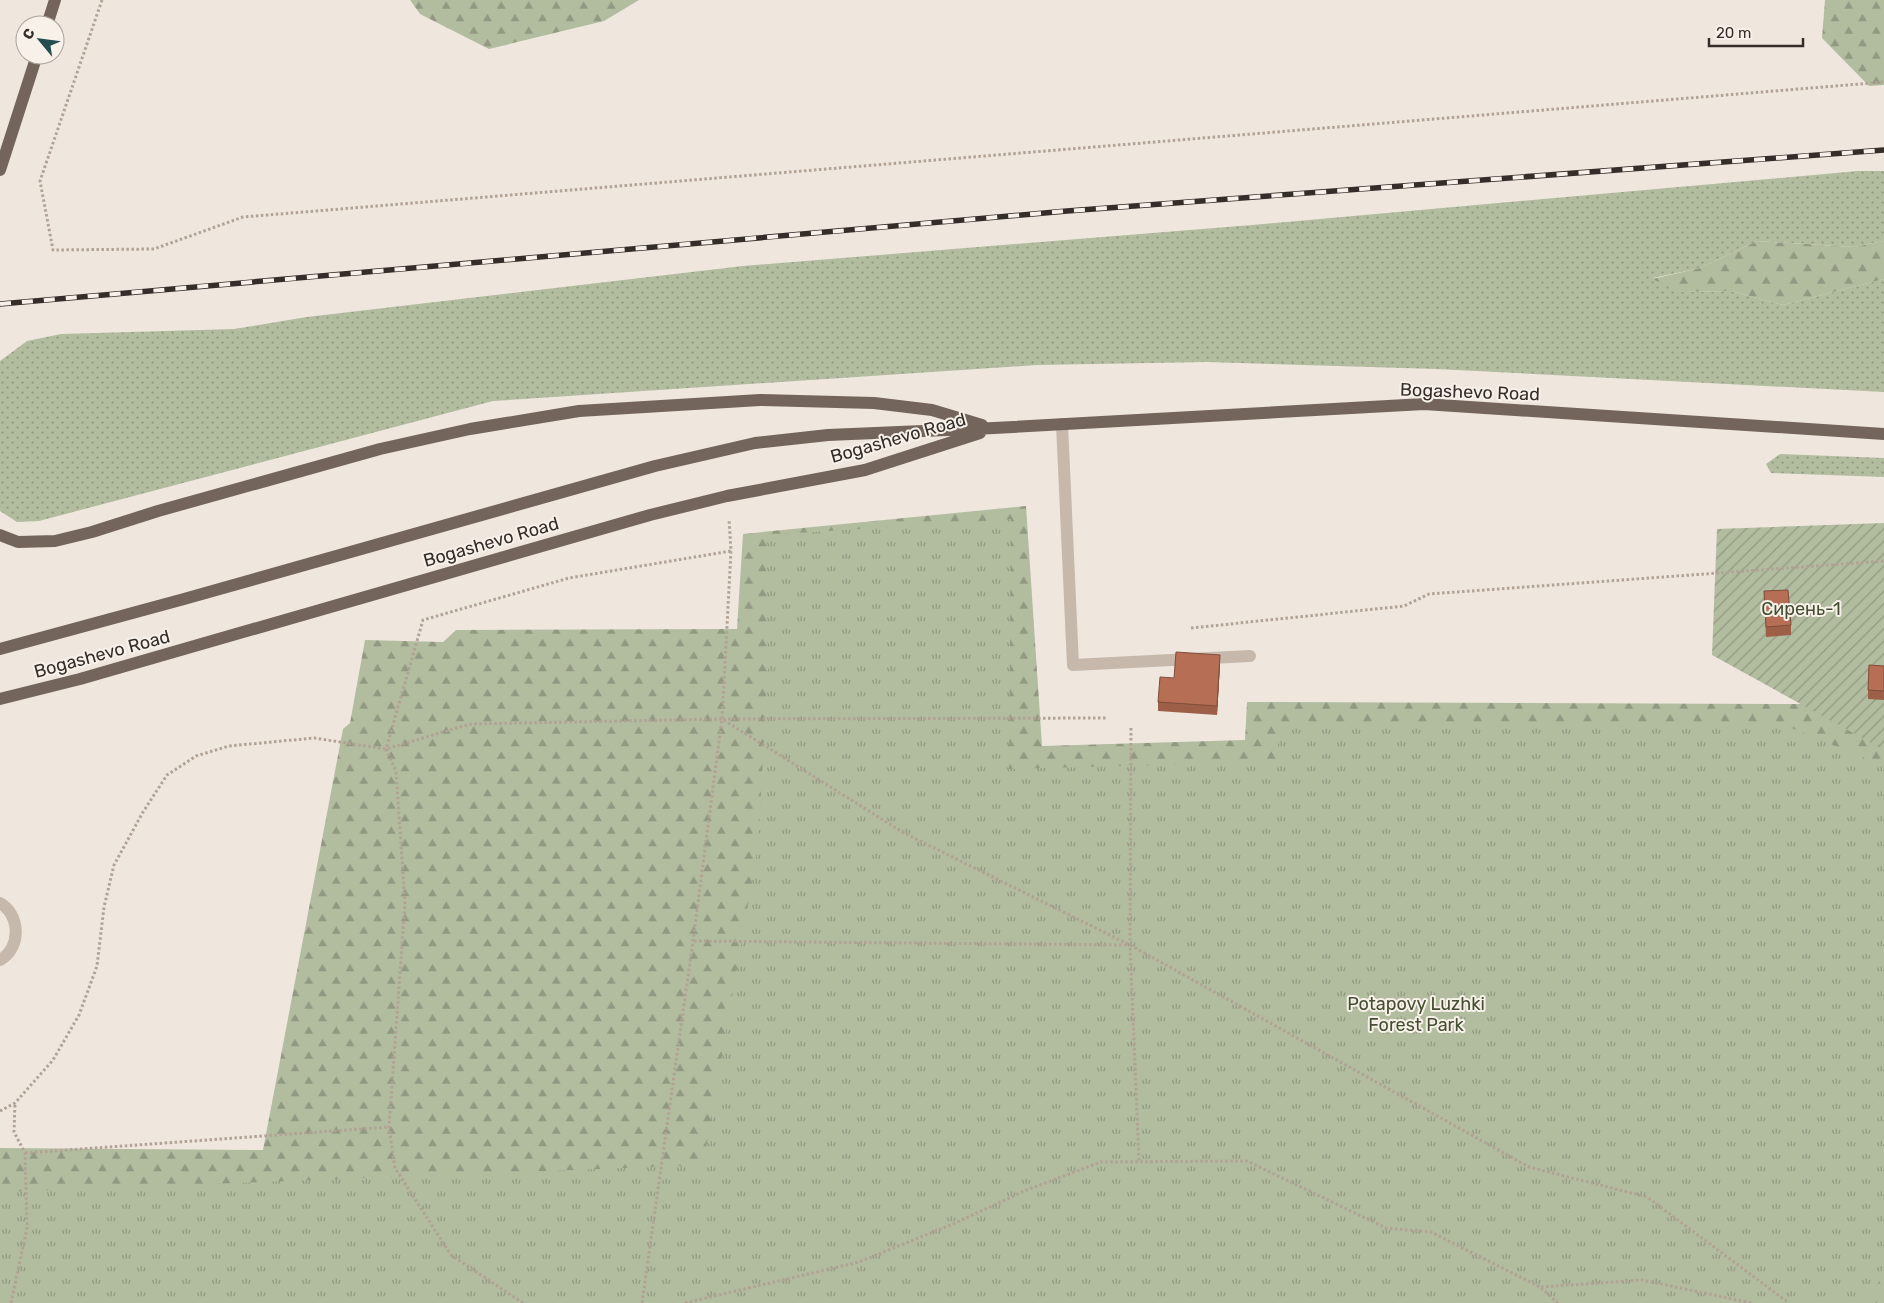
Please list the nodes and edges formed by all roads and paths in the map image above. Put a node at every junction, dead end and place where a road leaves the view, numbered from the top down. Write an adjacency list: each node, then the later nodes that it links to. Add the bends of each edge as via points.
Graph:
1 (55, 0): 3 (main road)
2 (102, 0): 5 (path, via 40,181 53,250 154,249 243,217)
3 (50, 15)
4 (34, 65): 6 (main road)
5 (1884, 82)
6 (0, 170)
7 (1062, 424): 8 (main road, Bogashevo Road); 9 (main road, Bogashevo Road, via 1424,404); 16 (lane, via 1073,665)
8 (994, 428): 10 (main road, Bogashevo Road, via 865,470); 11 (main road, via 932,410 874,402 760,400 579,410 380,449 55,541 18,542); 15 (main road, Bogashevo Road, via 828,435 755,443 656,466)
9 (1884, 434)
10 (727, 496): 12 (path); 17 (main road, Bogashevo Road)
11 (0, 534)
12 (731, 551): 19 (path); 21 (path, via 569,578 423,620)
13 (1884, 561): 14 (path, via 1429,594 1404,606)
14 (1191, 628)
15 (0, 649)
16 (1250, 656)
17 (0, 699)
18 (1108, 718): 19 (path)
19 (722, 719): 21 (path, via 470,724); 23 (path); 24 (path, via 904,833)
20 (1132, 728): 24 (path)
21 (386, 748): 26 (path, via 314,738 229,746 196,756 167,775 114,865 104,907 97,966 80,1015 53,1060); 28 (path, via 396,771 404,903)
22 (0, 903): 25 (lane, via 9,907 17,926 14,944)
23 (694, 941): 24 (path); 34 (path)
24 (1130, 946): 30 (path); 38 (path, via 1529,1166 1647,1197)
25 (0, 960)
26 (15, 1103): 27 (path); 29 (path, via 14,1132)
27 (0, 1111)
28 (389, 1127): 29 (path); 33 (path, via 395,1168 451,1254)
29 (24, 1153): 32 (path, via 27,1228)
30 (1139, 1161): 31 (path, via 1246,1161 1386,1228 1431,1232); 35 (path, via 1101,1162 1029,1189 859,1262)
31 (1540, 1287): 36 (path); 37 (path, via 1642,1280)
32 (11, 1303)
33 (524, 1303)
34 (642, 1303)
35 (685, 1303)
36 (1558, 1303)
37 (1752, 1303)
38 (1789, 1303)

